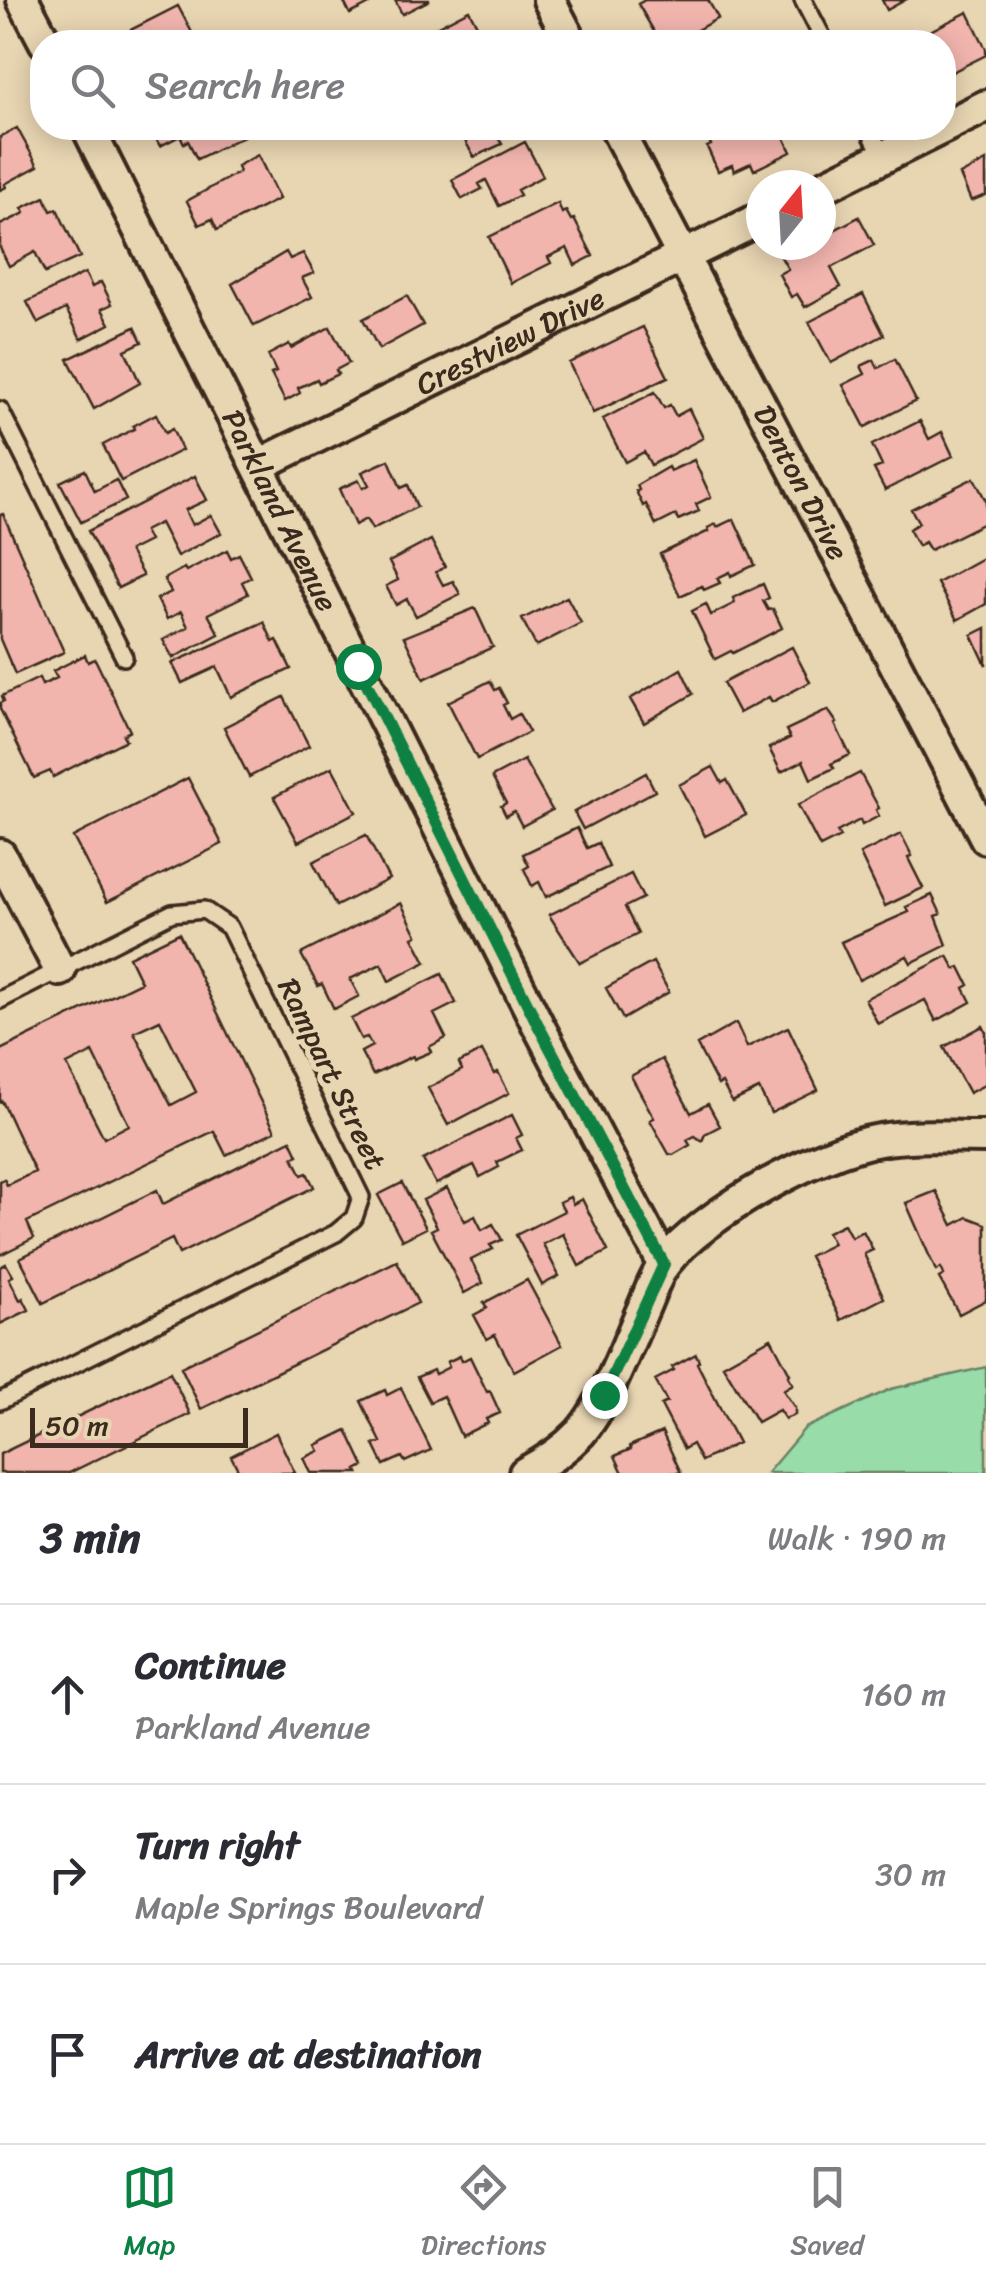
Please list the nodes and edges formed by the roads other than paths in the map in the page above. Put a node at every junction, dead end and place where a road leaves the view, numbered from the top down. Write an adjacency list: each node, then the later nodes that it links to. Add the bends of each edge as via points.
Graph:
1 (23, 0): 4 (street)
2 (549, 0): 5 (street)
3 (803, 0): 6 (lane)
4 (39, 30)
5 (565, 30)
6 (819, 30)
7 (986, 106): 8 (street)
8 (956, 121)
9 (94, 140): 18 (street, Parkland Avenue)
10 (622, 140): 16 (street, Denton Drive)
11 (875, 140): 13 (lane)
12 (917, 140): 13 (street)
13 (884, 156): 14 (street)
14 (836, 180)
15 (746, 225): 16 (street, Crestview Drive)
16 (684, 256): 18 (street, Crestview Drive); 20 (street, Denton Drive)
17 (0, 410): 19 (lane)
18 (259, 465): 25 (street, Parkland Avenue)
19 (124, 657)
20 (986, 838)
21 (0, 855): 22 (street)
22 (60, 970): 23 (lane); 26 (lane, Rampart Street, via 172,913 204,910 229,927 361,1197 354,1218 336,1233)
23 (0, 1000)
24 (986, 1137): 25 (street, via 915,1135 834,1154 728,1209)
25 (664, 1264): 27 (street, via 580,1433)
26 (0, 1401)
27 (525, 1473)

